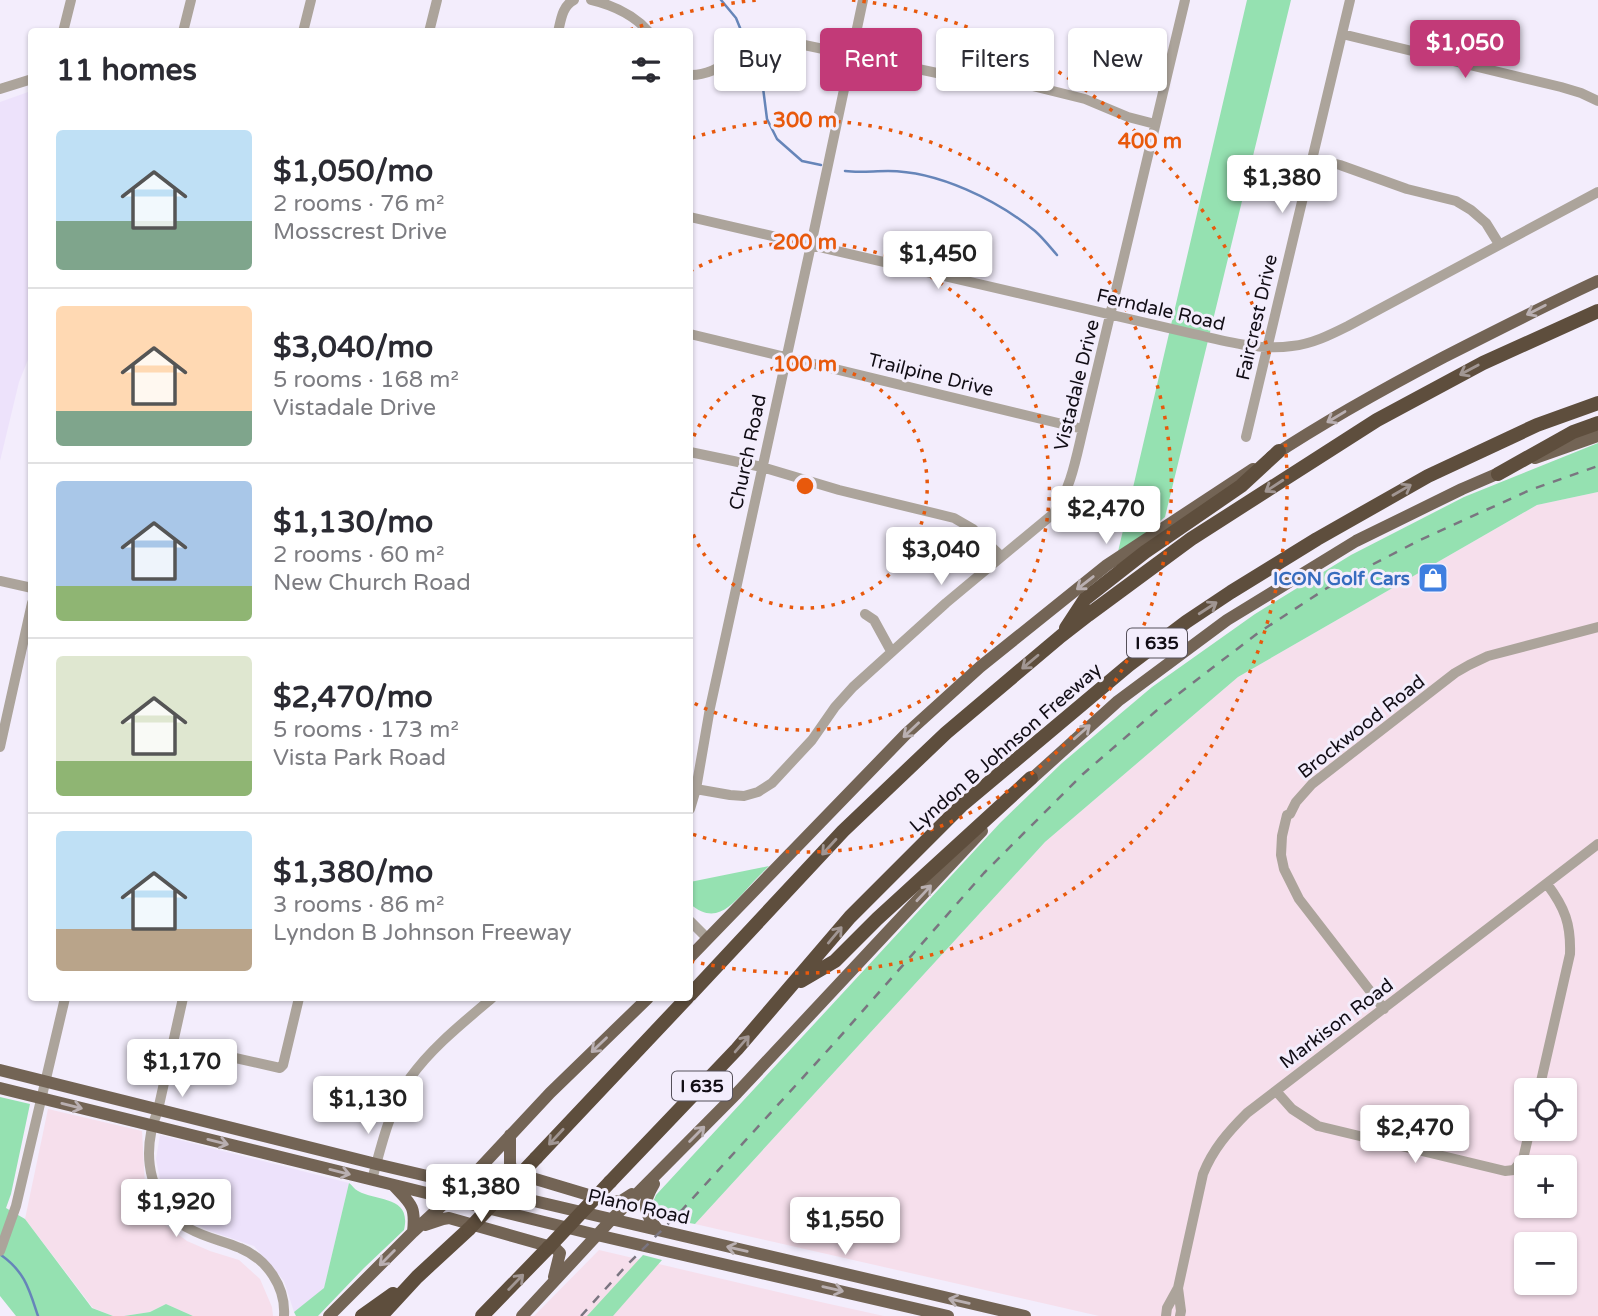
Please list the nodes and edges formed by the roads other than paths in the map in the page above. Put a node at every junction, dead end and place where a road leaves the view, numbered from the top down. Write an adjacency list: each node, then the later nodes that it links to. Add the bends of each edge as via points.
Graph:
1 (71, 0): 10 (street)
2 (191, 0): 11 (street)
3 (311, 0): 12 (street)
4 (437, 0): 13 (street)
5 (574, 0): 14 (street, via 562,14)
6 (591, 0): 15 (street, via 627,14)
7 (863, 0): 16 (street, Church Road)
8 (1183, 0): 25 (street, Vistadale Drive)
9 (1350, 0): 17 (street, Faircrest Drive)
10 (64, 28)
11 (184, 28)
12 (304, 28)
13 (430, 28)
14 (559, 28)
15 (645, 28)
16 (858, 28)
17 (1342, 34): 24 (street, via 1561,87); 26 (street, Faircrest Drive)
18 (820, 48): 20 (street, via 775,44)
19 (922, 70): 25 (street, via 996,77 1085,99)
20 (693, 75)
21 (28, 80): 22 (street)
22 (0, 89)
23 (844, 91): 30 (street, Church Road)
24 (1598, 101)
25 (1155, 124): 33 (street, Vistadale Drive)
26 (1311, 158): 29 (street, via 1456,201 1486,223); 35 (street, Faircrest Drive)
27 (1598, 192): 29 (street, Ferndale Road)
28 (693, 218): 30 (street, Ferndale Road)
29 (1499, 244): 35 (street, Ferndale Road, via 1325,337 1290,347)
30 (811, 245): 33 (street, Ferndale Road); 36 (street, Church Road)
31 (1598, 281): 42 (main road, one-way to 42, via 1416,372)
32 (1598, 311): 52 (highway, one-way to 52, via 1483,363 1377,420 1191,539)
33 (1111, 315): 35 (street, Ferndale Road); 39 (street, Vistadale Drive)
34 (693, 335): 36 (street, Trailpine Drive)
35 (1267, 347): 41 (street, Faircrest Drive)
36 (786, 357): 39 (street, Trailpine Drive); 44 (street, Church Road)
37 (1598, 403): 62 (highway, Lyndon B Johnson Freeway / I 635, one-way to 37, via 850,917 961,806 1186,622 1428,475 1537,425)
38 (1598, 423): 45 (highway)
39 (1083, 429): 46 (street, Vistadale Drive, via 1062,502)
40 (1598, 436): 45 (main road)
41 (1245, 437)
42 (1279, 452): 52 (highway, via 1241,486 1085,598); 60 (main road, one-way to 60, via 1107,565 980,667 906,734)
43 (693, 453): 44 (street)
44 (762, 467): 46 (street, via 954,518 973,528); 56 (street, Church Road)
45 (1498, 474): 55 (main road, one-way to 45, via 1118,701 1227,620 1356,541)
46 (1001, 556): 53 (street, Vistadale Drive)
47 (0, 581): 48 (street)
48 (28, 587)
49 (864, 614): 53 (street, via 874,620)
50 (28, 621): 54 (street)
51 (1598, 627): 70 (street, Brockwood Road, via 1488,656 1455,673 1311,785 1287,815 1282,836 1284,869 1299,899)
52 (1061, 636): 63 (highway, one-way to 63, via 946,733 843,831)
53 (891, 652): 56 (street, Vistadale Drive, via 846,695 772,783 744,796)
54 (0, 747)
55 (1031, 778): 62 (highway, via 835,961); 85 (main road, one-way to 55)
56 (693, 788)
57 (1598, 844): 58 (street, Markison Road)
58 (1547, 884): 70 (street, Markison Road); 73 (street, via 1560,902 1571,934)
59 (693, 924): 60 (street)
60 (708, 939): 61 (main road)
61 (693, 954)
62 (791, 987): 107 (highway, Lyndon B Johnson Freeway / I 635, one-way to 62, bridge)
63 (693, 991)
64 (64, 1001): 74 (street)
65 (182, 1001): 71 (street)
66 (298, 1001): 71 (street, via 280,1068)
67 (489, 1001): 84 (street, via 410,1079 395,1106)
68 (645, 1001): 80 (main road, one-way to 80)
69 (683, 1001): 97 (highway, one-way to 97, bridge, via 469,1229)
70 (1384, 1009): 76 (street, Markison Road)
71 (173, 1044): 78 (street)
72 (0, 1070): 74 (main road, Plano Road)
73 (1542, 1078)
74 (46, 1082): 77 (street); 78 (main road, Plano Road)
75 (0, 1088): 77 (main road, Plano Road)
76 (1276, 1091): 82 (street, via 1292,1109 1318,1126 1505,1171 1514,1170 1523,1159); 100 (street, Markison Road, via 1247,1113 1209,1160)
77 (42, 1098): 79 (main road, Plano Road, one-way to 79); 95 (street, via 16,1206)
78 (158, 1110): 79 (street); 81 (main road, Plano Road)
79 (152, 1125): 83 (main road, Plano Road, one-way to 83); 103 (street, via 151,1175 166,1208 187,1228 255,1256 281,1289)
80 (510, 1135): 88 (main road); 89 (main road, via 512,1172 612,1202)
81 (274, 1139): 83 (main road, via 268,1144 245,1142); 84 (main road, Plano Road)
82 (1527, 1141)
83 (241, 1148): 86 (main road, Plano Road, one-way to 86)
84 (376, 1164): 86 (street); 88 (main road, Plano Road)
85 (664, 1166): 89 (main road); 93 (main road, via 645,1204)
86 (372, 1180): 87 (main road, Plano Road)
87 (394, 1185): 90 (main road, Plano Road); 92 (main road, via 410,1203)
88 (464, 1185): 90 (main road); 91 (main road, Plano Road)
89 (644, 1187): 91 (main road)
90 (449, 1199): 92 (main road); 94 (main road, Plano Road)
91 (611, 1220): 93 (main road, Plano Road); 94 (main road)
92 (416, 1230): 98 (main road, via 449,1218 555,1248 559,1253); 104 (main road, one-way to 104)
93 (658, 1230): 96 (main road, Plano Road, one-way to 93)
94 (597, 1235): 98 (main road); 99 (main road, Plano Road)
95 (0, 1251)
96 (804, 1265): 99 (main road); 101 (main road, Plano Road)
97 (417, 1278): 105 (highway); 106 (highway)
98 (553, 1281): 108 (main road)
99 (800, 1281): 102 (main road, Plano Road, one-way to 102)
100 (1178, 1288): 111 (street, Markison Road); 112 (street, Markison Road)
101 (927, 1293): 102 (main road); 110 (main road, Plano Road, one-way to 101)
102 (923, 1310): 109 (main road, Plano Road)
103 (284, 1316)
104 (330, 1316)
105 (362, 1316)
106 (381, 1316)
107 (482, 1316)
108 (522, 1316)
109 (948, 1316)
110 (1025, 1316)
111 (1166, 1316)
112 (1180, 1316)

